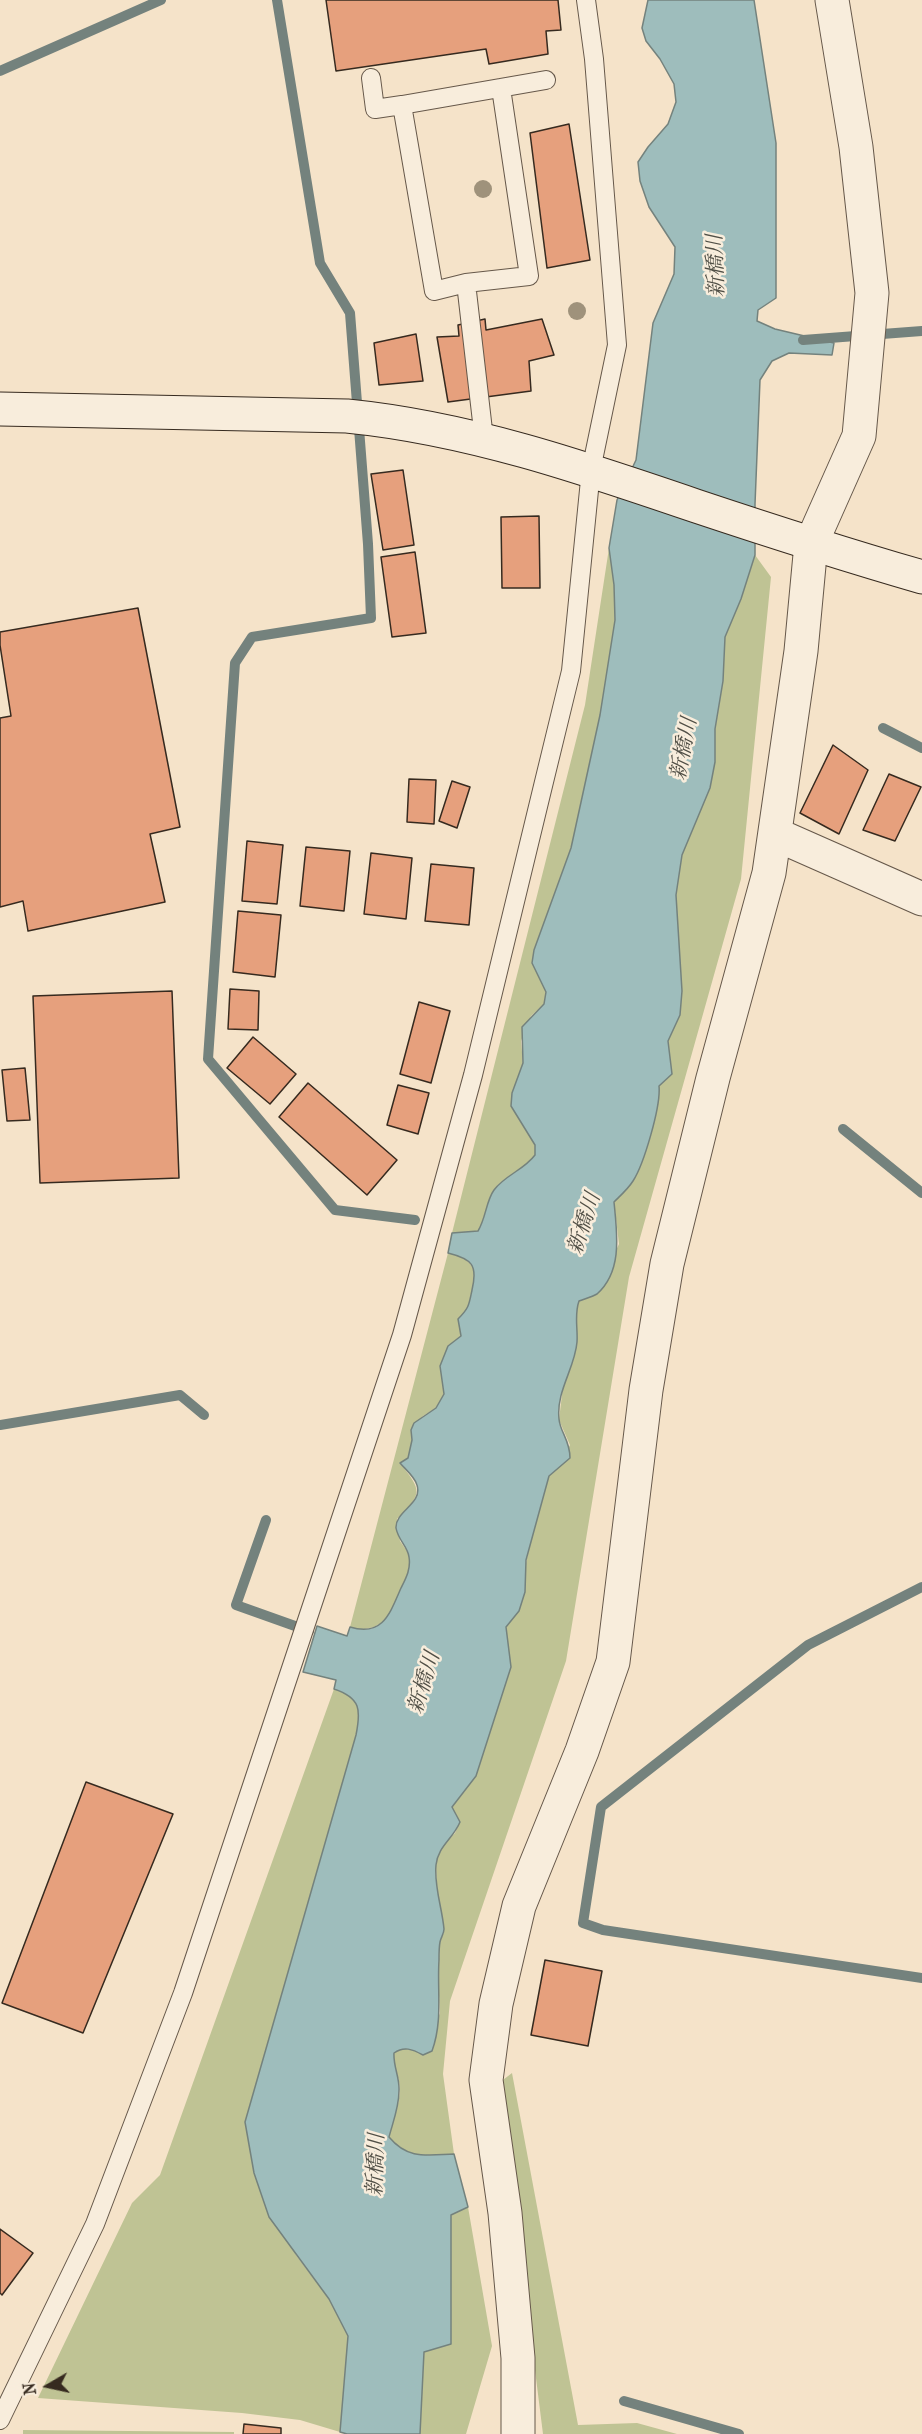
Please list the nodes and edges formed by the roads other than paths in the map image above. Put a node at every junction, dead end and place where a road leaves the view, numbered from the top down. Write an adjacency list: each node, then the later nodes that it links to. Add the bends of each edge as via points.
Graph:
1 (586, 0): 10 (lane, via 617,345)
2 (832, 0): 11 (street, via 856,147 872,293 859,436)
3 (371, 78): 6 (lane, via 375,109)
4 (546, 80): 5 (lane)
5 (501, 88): 6 (lane); 7 (lane, via 529,276)
6 (402, 105): 7 (lane, via 434,291)
7 (466, 283): 9 (lane)
8 (0, 409): 9 (street, via 362,417)
9 (484, 439): 10 (street)
10 (591, 470): 11 (street); 15 (lane, via 571,671 473,1075 402,1335 183,1993 95,2224)
11 (811, 544): 12 (street); 13 (street, via 801,651)
12 (922, 577)
13 (775, 834): 14 (street); 16 (street, via 769,873 666,1264 646,1390 613,1662 582,1751 519,1906 496,2004 486,2080 505,2213 518,2358)
14 (922, 900)
15 (0, 2420)
16 (518, 2434)

